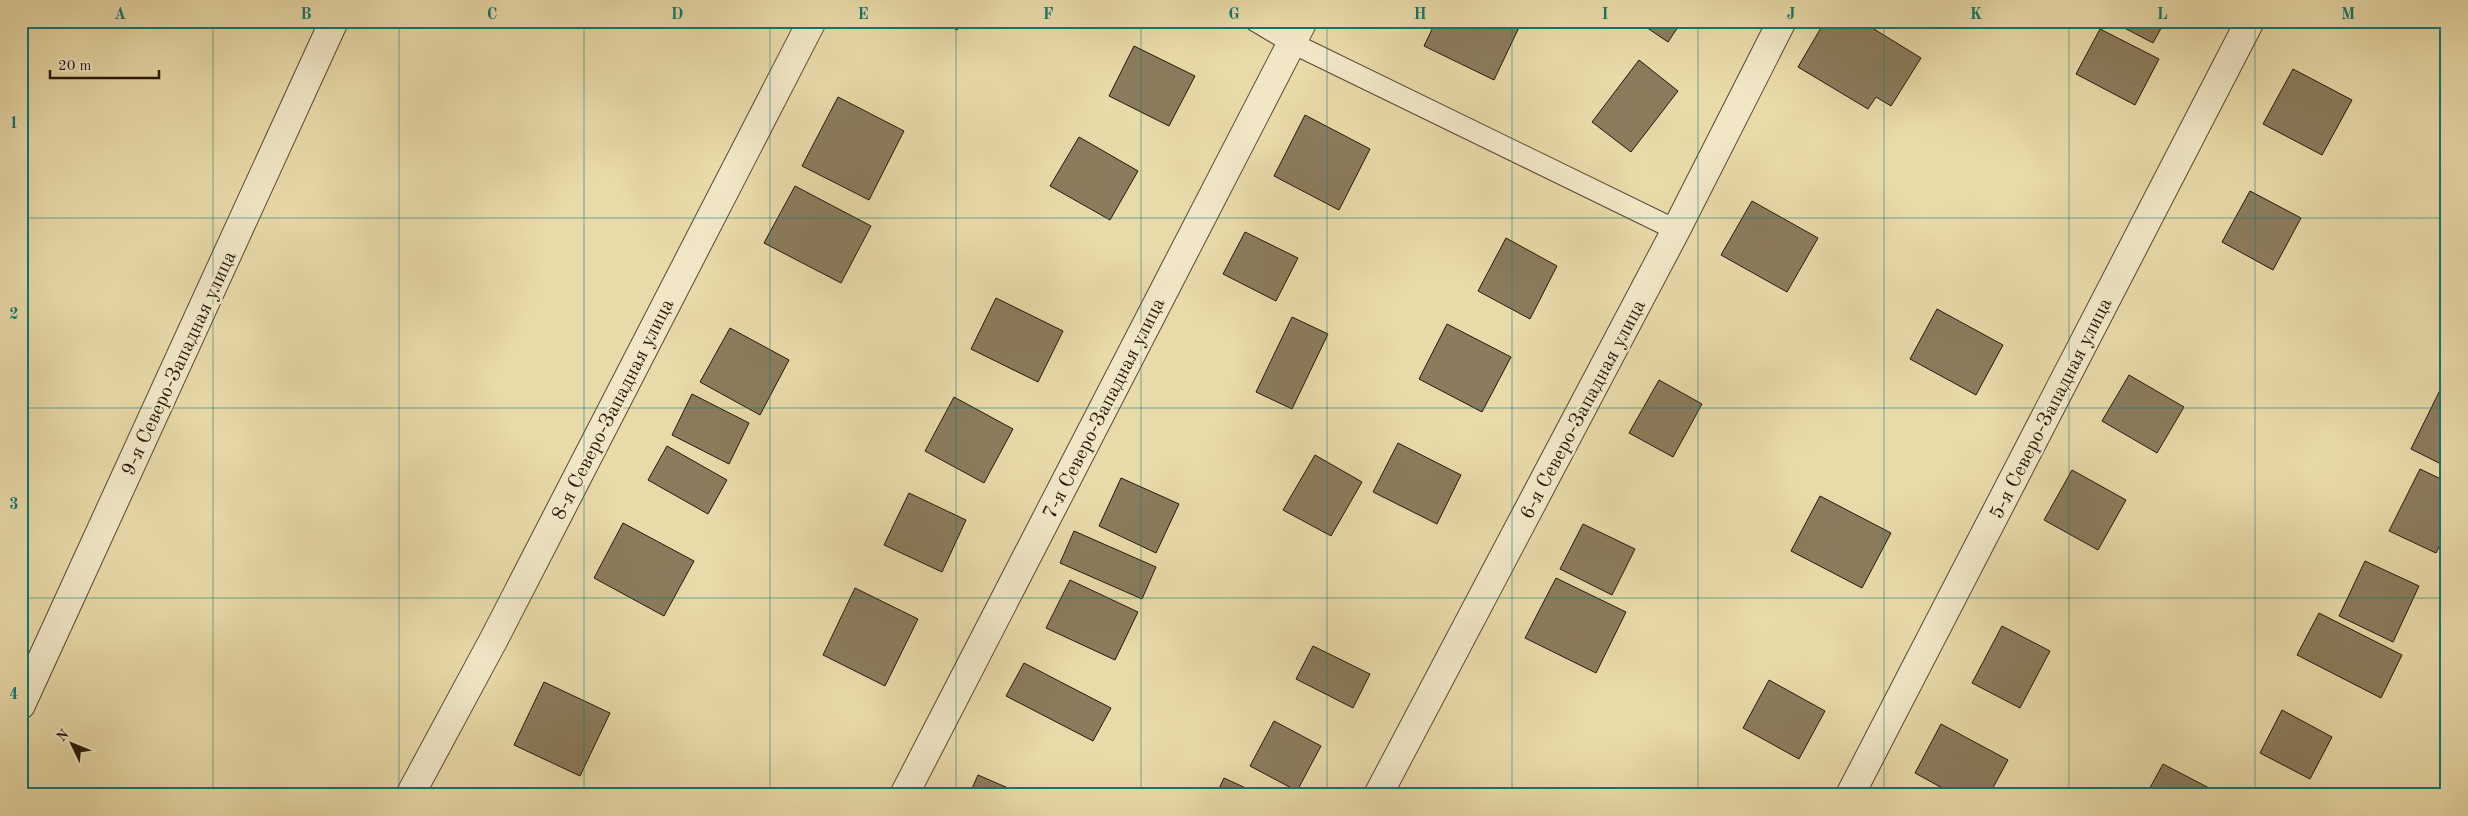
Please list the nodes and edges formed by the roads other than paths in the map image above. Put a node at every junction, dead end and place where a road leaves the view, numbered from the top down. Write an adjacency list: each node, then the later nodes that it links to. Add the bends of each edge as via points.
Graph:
1 (334, 21): 8 (street, 9-я Северо-Западная улица)
2 (812, 21): 9 (street, 8-я Северо-Западная улица)
3 (1255, 21): 6 (lane)
4 (1782, 21): 7 (street, 6-я Северо-Западная улица)
5 (2250, 21): 12 (street, 5-я Северо-Западная улица)
6 (1298, 32): 7 (lane); 10 (street, 7-я Северо-Западная улица)
7 (1676, 230): 11 (street, 6-я Северо-Западная улица)
8 (21, 705)
9 (410, 795)
10 (904, 795)
11 (1378, 795)
12 (1850, 795)

